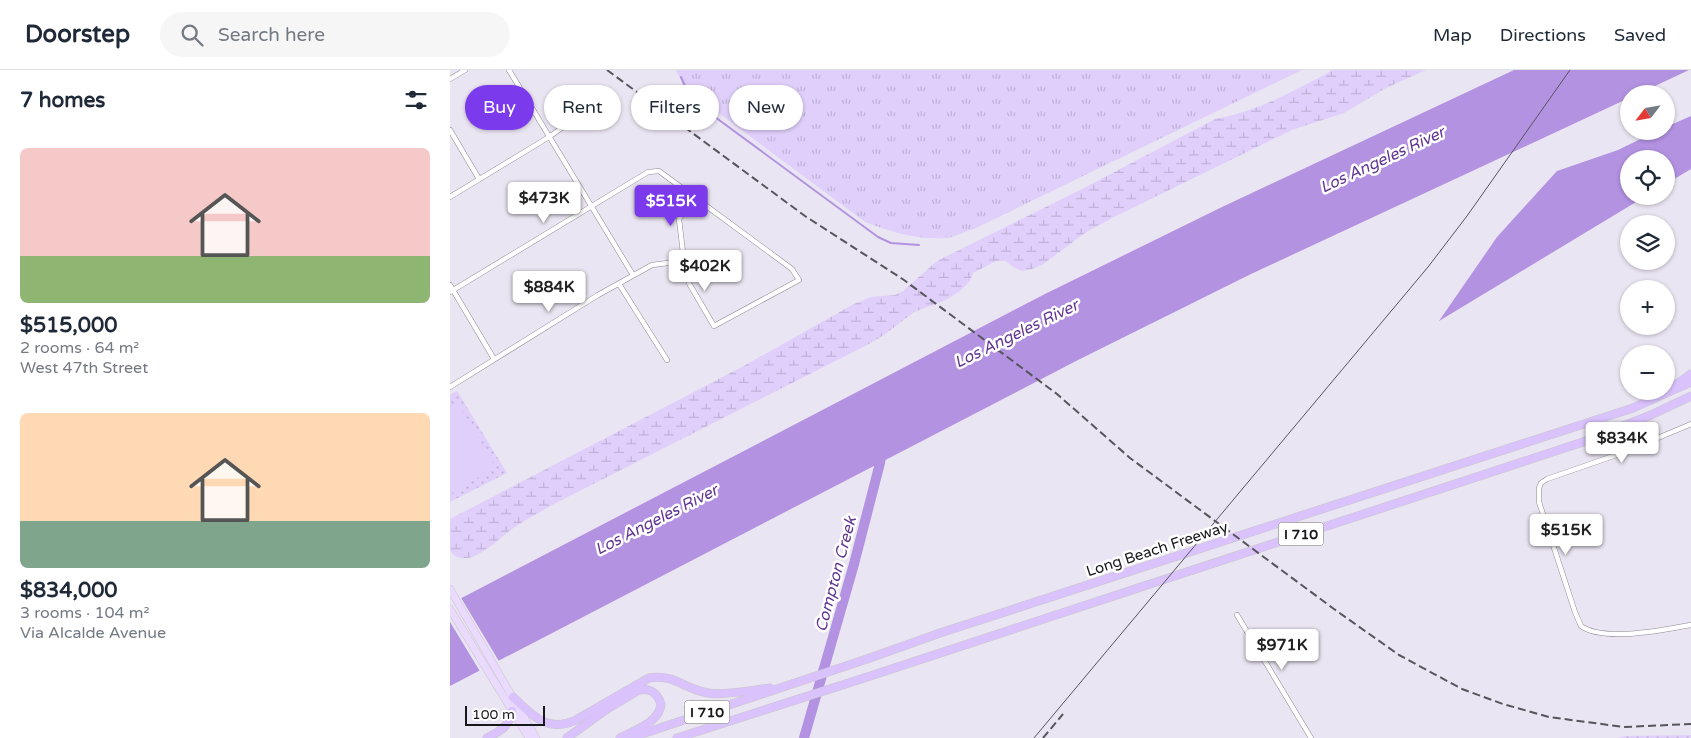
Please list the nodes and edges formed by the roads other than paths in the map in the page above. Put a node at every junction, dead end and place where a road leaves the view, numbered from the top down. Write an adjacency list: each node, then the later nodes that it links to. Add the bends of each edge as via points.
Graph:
1 (465, 70): 3 (street)
2 (509, 70): 6 (street)
3 (450, 79)
4 (450, 130): 7 (street)
5 (559, 130): 6 (street)
6 (549, 137): 7 (street); 10 (street)
7 (479, 179): 8 (street)
8 (450, 197)
9 (694, 197): 10 (street, via 659,171 648,172); 11 (street, via 679,218); 11 (street, via 792,270 799,280 714,326 690,285)
10 (591, 206): 12 (street); 14 (street)
11 (684, 261): 12 (street, via 659,263)
12 (633, 275): 13 (street)
13 (619, 284): 15 (street); 16 (street)
14 (451, 289): 15 (street)
15 (494, 359): 20 (street)
16 (667, 360)
17 (1691, 374): 19 (highway)
18 (1691, 382): 21 (highway, Long Beach Freeway / I 710)
19 (1675, 385)
20 (450, 387)
21 (1675, 390)
22 (1691, 396): 38 (highway, Long Beach Freeway / I 710, via 1583,442)
23 (1653, 400): 29 (highway, Long Beach Freeway / I 710)
24 (1691, 424): 28 (street, via 1547,479 1541,483 1538,494 1578,621 1585,629 1635,634)
25 (450, 589): 30 (main road)
26 (450, 609): 31 (main road)
27 (1237, 615): 39 (street)
28 (1691, 624)
29 (784, 686): 30 (highway, via 709,694 659,676 648,678 576,720 556,725 538,720); 37 (highway, Long Beach Freeway / I 710)
30 (513, 697): 34 (main road)
31 (512, 711): 32 (highway, via 509,723); 33 (main road)
32 (487, 738)
33 (529, 738)
34 (536, 738)
35 (566, 738): 36 (highway, via 639,690 646,688 656,693 661,704 658,716)
36 (620, 738)
37 (630, 738)
38 (677, 738)
39 (1311, 738)

